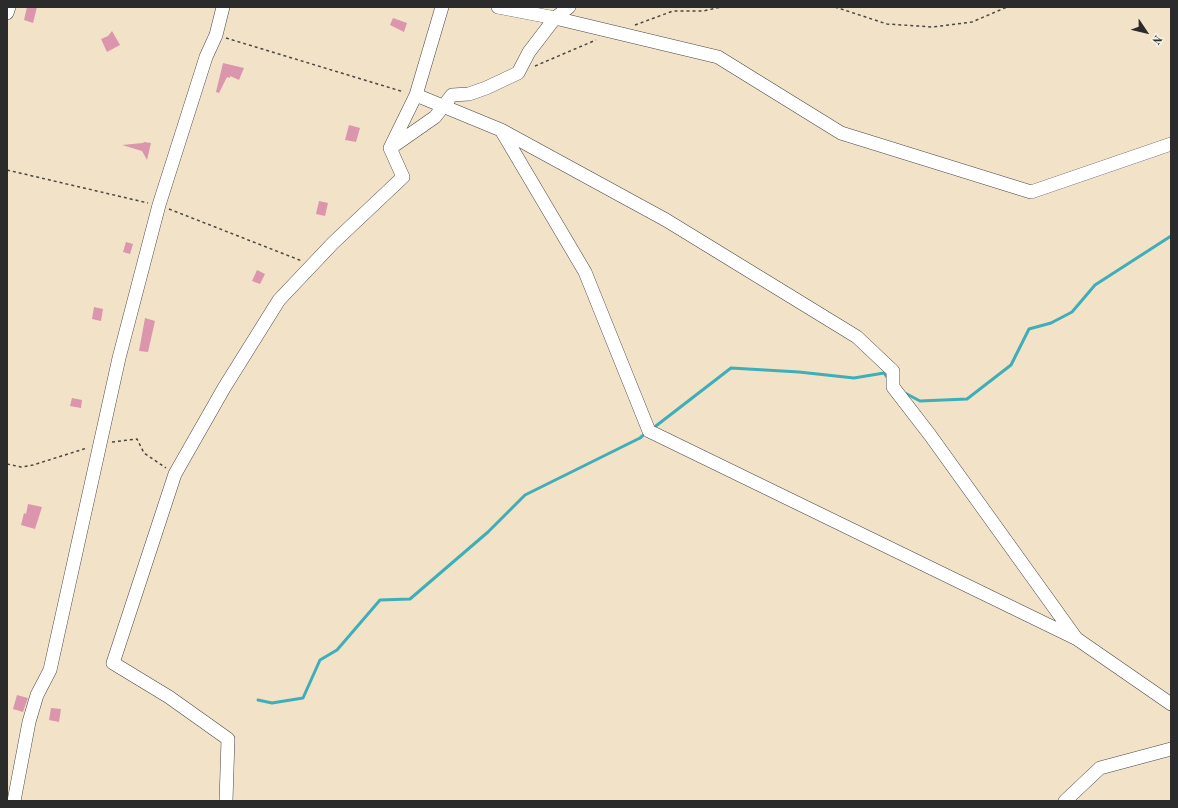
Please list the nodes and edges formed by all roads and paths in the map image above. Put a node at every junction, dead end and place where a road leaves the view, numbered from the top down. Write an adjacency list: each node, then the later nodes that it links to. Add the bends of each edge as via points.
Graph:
1 (9, 7): 8 (street)
2 (223, 7): 10 (street)
3 (442, 7): 11 (street)
4 (498, 7): 9 (street)
5 (569, 7): 9 (street)
6 (835, 7): 7 (path, via 887,24 933,27 972,22)
7 (1007, 7)
8 (7, 13)
9 (555, 18): 12 (street, via 529,52 518,73 469,94 452,95); 14 (street, via 718,57 841,133 1032,192)
10 (216, 35): 11 (path); 16 (street, via 206,57 159,205 119,358)
11 (416, 95): 12 (street); 15 (street)
12 (443, 106): 13 (street); 15 (street, via 434,116)
13 (501, 130): 19 (street, via 666,220 857,337 893,371 893,387); 19 (street, via 585,272 649,431)
14 (1171, 144)
15 (390, 148): 18 (street, via 403,177 279,300 224,388)
16 (100, 444): 17 (path, via 21,467); 18 (path, via 137,439 144,453); 22 (street, via 50,670 37,695 29,722)
17 (7, 464)
18 (176, 474): 23 (street, via 113,663 169,697 228,739)
19 (1077, 640): 20 (street)
20 (1171, 704)
21 (1171, 749): 24 (street, via 1100,768)
22 (14, 801)
23 (226, 801)
24 (1065, 801)

